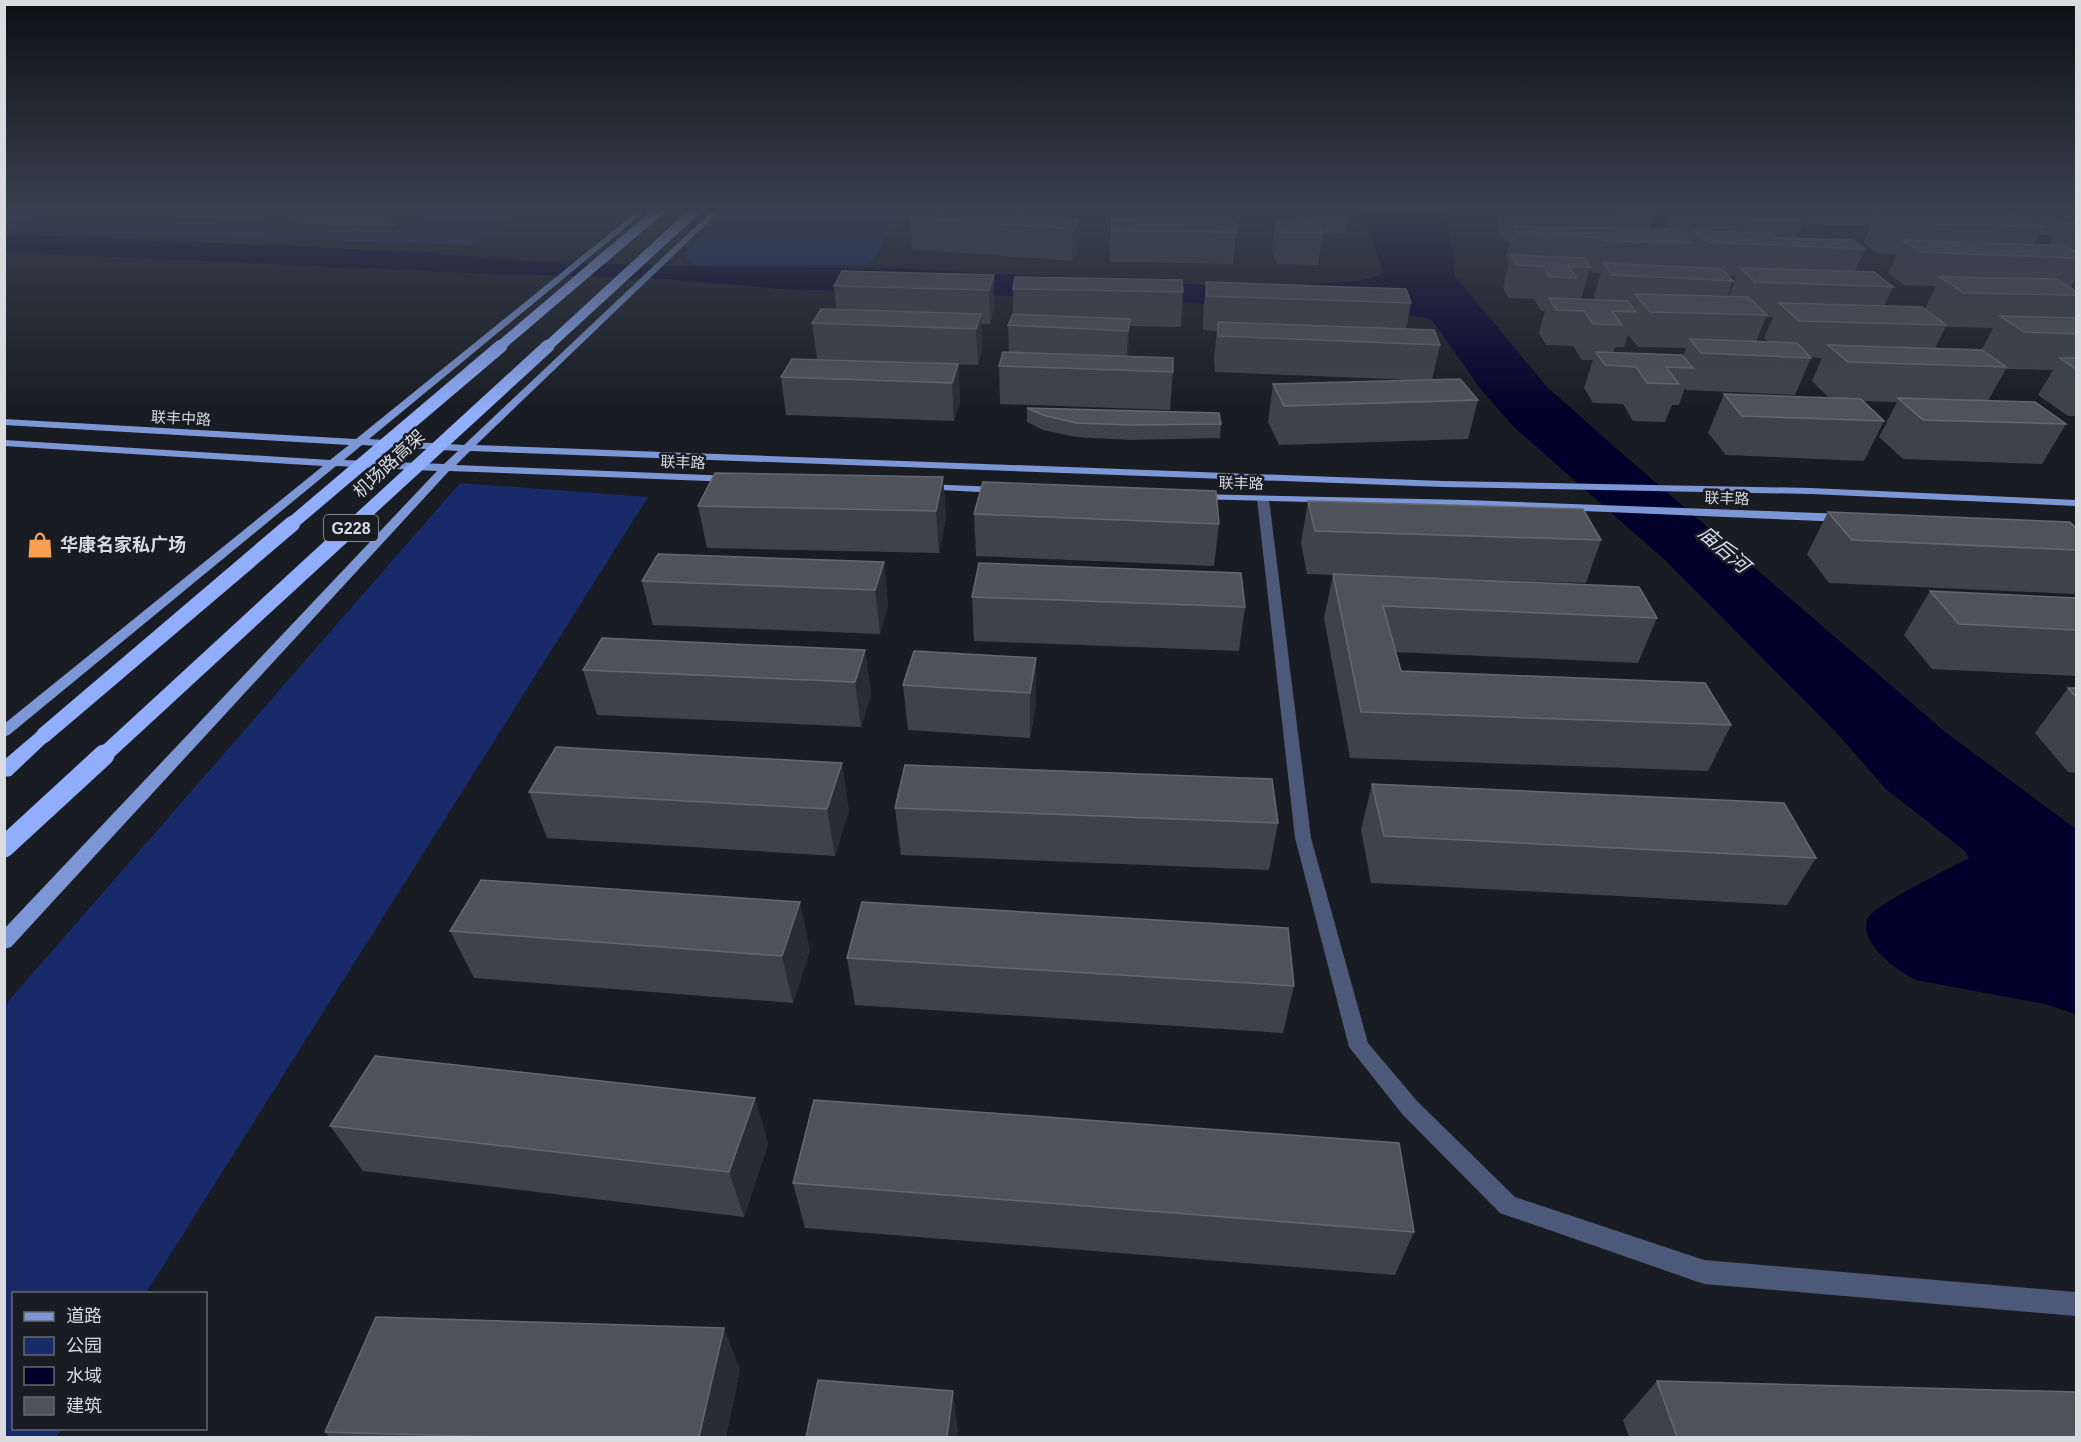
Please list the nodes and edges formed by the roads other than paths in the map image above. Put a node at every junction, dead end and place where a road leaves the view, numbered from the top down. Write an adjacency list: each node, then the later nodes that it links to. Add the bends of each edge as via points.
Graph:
1 (561, 276): 7 (main road)
2 (582, 276): 19 (highway, 机场路高架 / G228, bridge)
3 (624, 276): 20 (highway, 机场路高架 / G228, bridge)
4 (648, 276): 8 (main road)
5 (4, 422): 7 (main road, 联丰中路)
6 (4, 443): 9 (main road, 联丰中路)
7 (356, 443): 8 (main road, 联丰路); 9 (main road)
8 (466, 448): 10 (main road); 16 (main road, 联丰路, via 1443,484 1810,491)
9 (333, 463): 10 (main road, 联丰路); 18 (main road)
10 (446, 468): 11 (main road, 联丰路); 21 (main road)
11 (741, 479)
12 (908, 486): 13 (main road)
13 (1015, 490)
14 (1182, 497): 15 (main road, 联丰路)
15 (1263, 499): 17 (main road, 联丰路); 22 (street, via 1303,838 1359,1047 1410,1108 1508,1205 1704,1272)
16 (2076, 502)
17 (1859, 518)
18 (4, 732)
19 (4, 769)
20 (4, 847)
21 (4, 942)
22 (2076, 1304)

